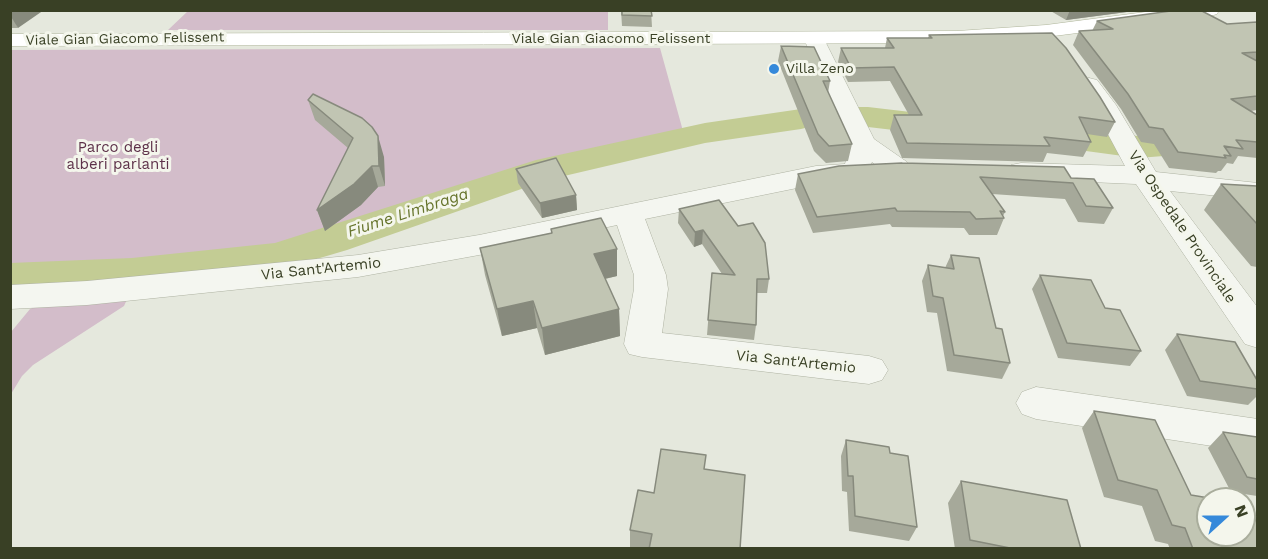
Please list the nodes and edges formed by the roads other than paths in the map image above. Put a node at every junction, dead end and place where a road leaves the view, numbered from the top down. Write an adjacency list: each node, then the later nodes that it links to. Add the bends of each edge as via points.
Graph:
1 (1210, 10): 2 (main road, Viale Gian Giacomo Felissent)
2 (1046, 31): 3 (main road, Viale Gian Giacomo Felissent); 6 (street, Via Ospedale Provinciale, via 1071,58)
3 (814, 39): 4 (main road, Viale Gian Giacomo Felissent); 5 (street)
4 (10, 40)
5 (855, 137): 7 (street, Via Sant'Artemio); 10 (street, Via Sant'Artemio, via 816,174)
6 (1134, 157): 8 (street); 9 (street, via 1163,182); 12 (street, Via Ospedale Provinciale)
7 (909, 169)
8 (992, 170)
9 (1257, 192)
10 (628, 214): 11 (street, Via Sant'Artemio, via 358,266); 13 (street, Via Sant'Artemio, via 650,275 642,344)
11 (10, 297)
12 (1257, 335)
13 (869, 370)
14 (1036, 404): 15 (street)
15 (1257, 436)

